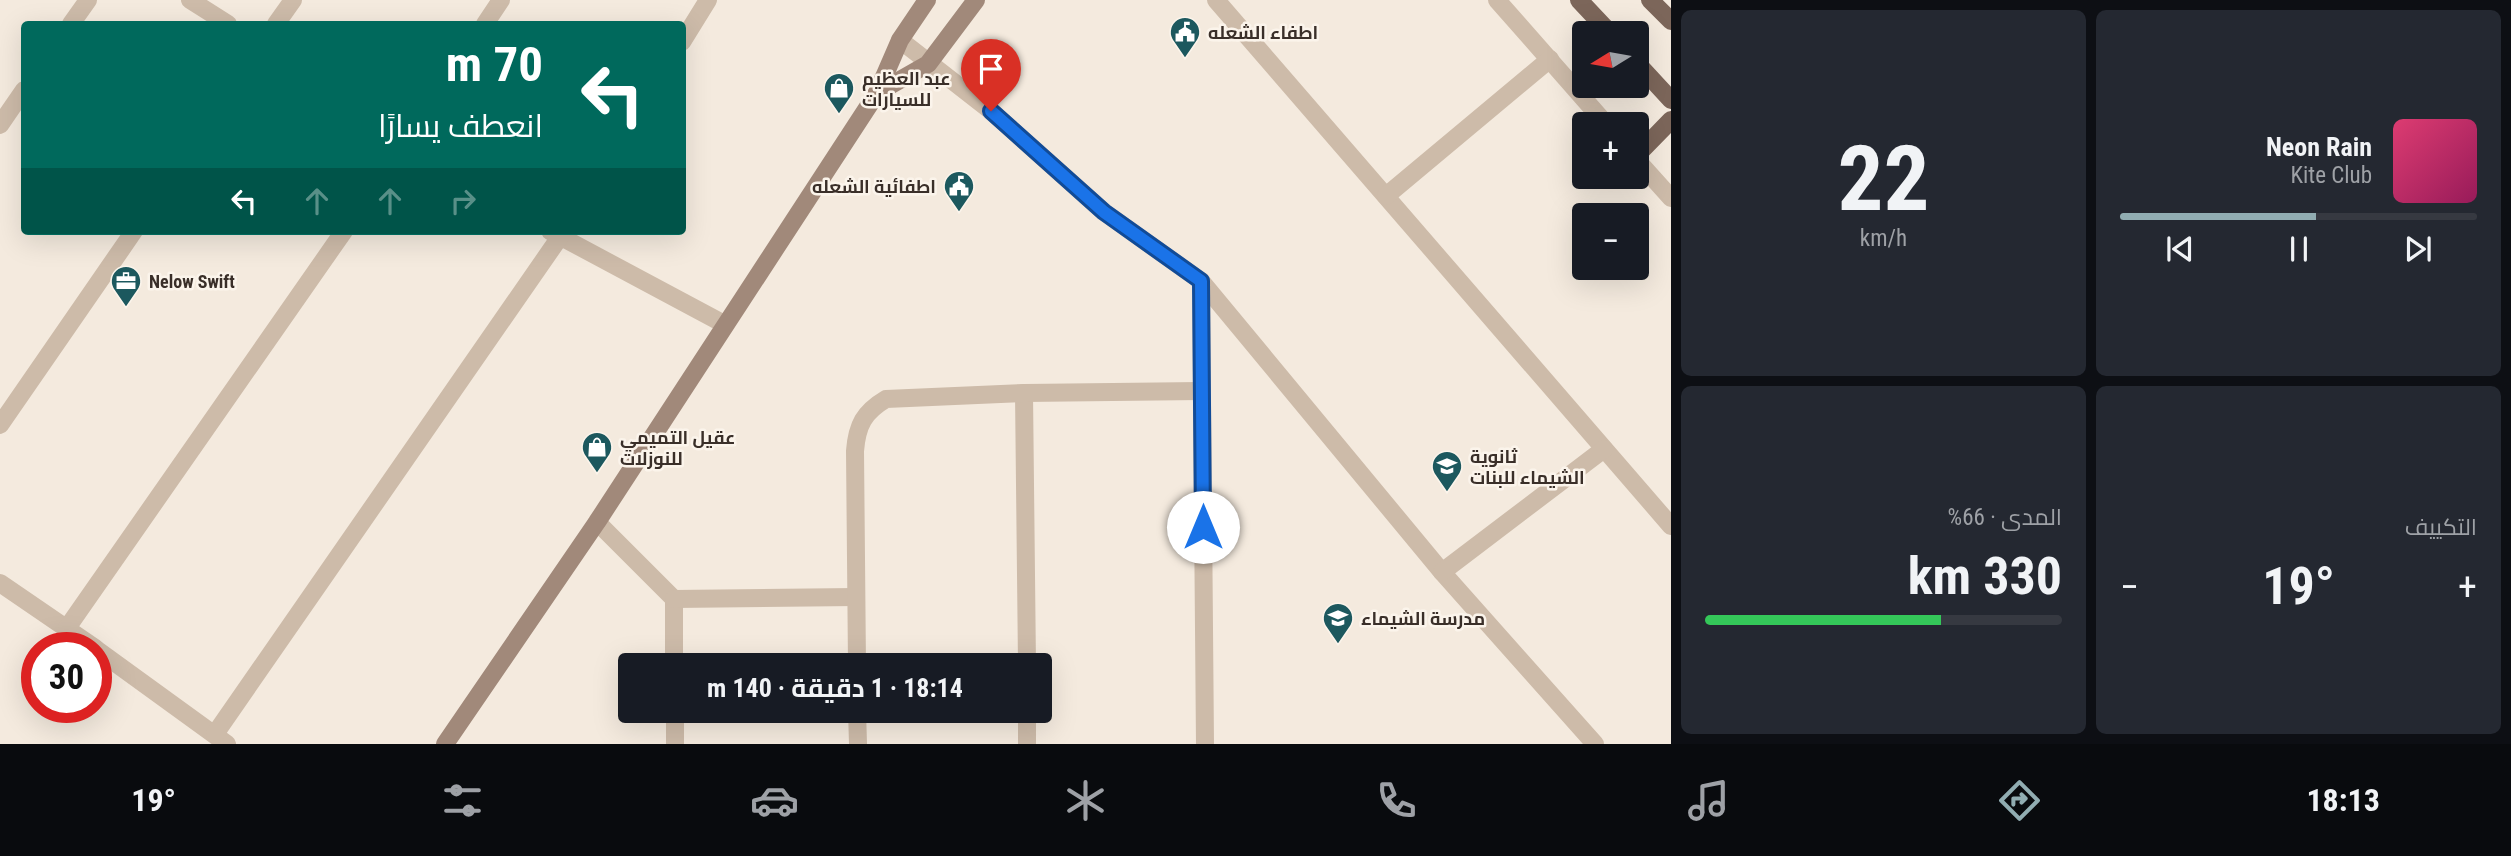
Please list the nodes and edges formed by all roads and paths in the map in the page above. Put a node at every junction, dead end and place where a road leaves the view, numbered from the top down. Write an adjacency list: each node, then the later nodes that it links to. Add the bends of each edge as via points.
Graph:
1 (88, 0): 12 (street)
2 (190, 0): 13 (street)
3 (293, 0): 14 (street)
4 (501, 0): 15 (street)
5 (708, 0): 18 (street)
6 (927, 0): 19 (street)
7 (976, 0): 21 (street)
8 (1216, 0): 31 (street)
9 (1497, 0): 20 (street)
10 (1579, 0): 16 (main road)
11 (1650, 0): 17 (main road)
12 (73, 21)
13 (223, 21)
14 (278, 21)
15 (487, 21)
16 (1599, 21)
17 (1671, 21)
18 (686, 36)
19 (900, 40): 21 (street); 23 (street)
20 (1550, 59): 26 (street); 31 (street)
21 (928, 64): 23 (street); 37 (street, via 991,111 1104,212)
22 (1649, 76): 25 (main road)
23 (877, 93): 38 (street)
24 (21, 94): 28 (street)
25 (1671, 100)
26 (1596, 112)
27 (1671, 120): 29 (main road)
28 (0, 125)
29 (1649, 144)
30 (1649, 173): 32 (street)
31 (1386, 196): 42 (street)
32 (1671, 198)
33 (131, 235): 41 (street)
34 (341, 235): 49 (street)
35 (557, 235): 58 (street)
36 (562, 235): 38 (street)
37 (1201, 281): 39 (street); 45 (street)
38 (724, 324): 43 (street)
39 (1201, 391): 40 (street); 63 (street)
40 (1024, 393): 47 (street, via 886,399 862,418 855,451); 53 (street)
41 (0, 425)
42 (1604, 449): 44 (street); 45 (street)
43 (597, 523): 48 (street); 59 (street)
44 (1671, 526)
45 (1442, 572): 64 (street)
46 (0, 583): 49 (street)
47 (856, 597): 48 (street); 52 (street)
48 (674, 598): 51 (street)
49 (67, 628): 50 (street)
50 (73, 632)
51 (674, 653)
52 (857, 653)
53 (1027, 653)
54 (112, 660): 58 (street)
55 (675, 723): 60 (street)
56 (857, 723): 61 (street)
57 (1027, 723): 62 (street)
58 (221, 739)
59 (445, 744)
60 (675, 744)
61 (858, 744)
62 (1027, 744)
63 (1205, 744)
64 (1595, 744)

